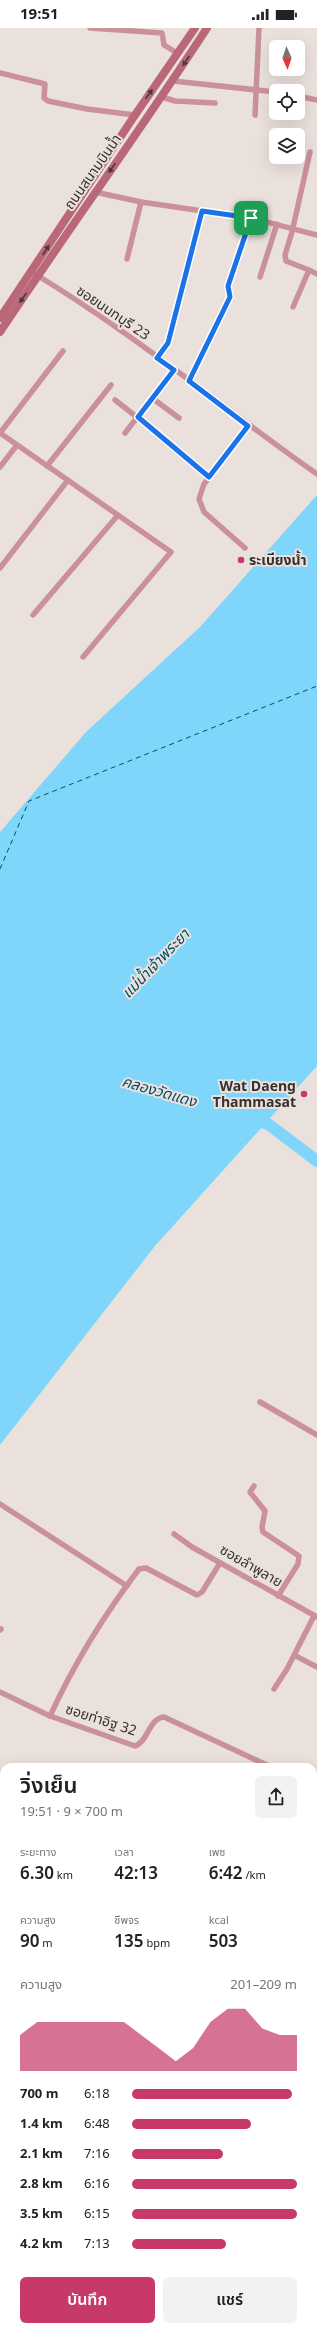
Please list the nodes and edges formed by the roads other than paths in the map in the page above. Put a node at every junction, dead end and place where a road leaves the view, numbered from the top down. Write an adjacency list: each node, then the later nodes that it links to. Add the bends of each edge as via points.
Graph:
1 (90, 28): 5 (street, via 162,33 164,45)
2 (195, 28): 5 (main road, ถนนสนามบินน้ำ)
3 (207, 28): 7 (main road, ถนนสนามบินน้ำ, one-way to 7)
4 (259, 28): 8 (street)
5 (177, 53): 14 (main road, ถนนสนามบินน้ำ, one-way to 5)
6 (0, 73): 14 (street, via 45,84 44,98 48,101)
7 (173, 81): 8 (street); 10 (main road, ถนนสนามบินน้ำ)
8 (256, 89): 9 (street); 15 (street)
9 (269, 91)
10 (162, 97): 13 (street, via 175,101); 17 (main road, ถนนสนามบินน้ำ, one-way to 17)
11 (305, 97): 12 (street)
12 (317, 100)
13 (215, 103)
14 (135, 115): 26 (main road, ถนนสนามบินน้ำ, one-way to 14)
15 (254, 116)
16 (310, 152): 22 (street)
17 (95, 192): 18 (street); 26 (main road, ถนนสนามบินน้ำ)
18 (141, 202): 19 (street); 24 (street)
19 (202, 211): 20 (street); 33 (street, via 168,343)
20 (251, 218): 21 (street); 35 (street, via 228,286 230,297)
21 (277, 224): 22 (street); 28 (street)
22 (293, 228): 23 (street); 25 (street, via 286,261)
23 (317, 235)
24 (128, 260)
25 (309, 270): 27 (street); 29 (street)
26 (35, 274): 30 (main road, ถนนสนามบินน้ำ); 31 (main road, ถนนสนามบินน้ำ, one-way to 31); 33 (street, ซอยนนทบุรี 23)
27 (317, 274)
28 (260, 277)
29 (293, 307)
30 (0, 318)
31 (0, 332)
32 (63, 351): 42 (street)
33 (157, 358): 34 (street, ซอยนนทบุรี 23)
34 (174, 370): 35 (street, ซอยนนทบุรี 23); 37 (street)
35 (189, 381): 41 (street, ซอยนนทบุรี 23)
36 (111, 385): 45 (street)
37 (152, 398): 39 (street); 40 (street)
38 (115, 400): 39 (street)
39 (138, 417): 43 (street); 48 (street)
40 (179, 418)
41 (248, 426): 47 (street, ซอยนนทบุรี 23); 48 (street)
42 (0, 433): 44 (street)
43 (125, 433)
44 (17, 445): 45 (street); 46 (street)
45 (47, 466): 49 (street)
46 (0, 467)
47 (317, 474)
48 (209, 477): 51 (street, via 199,499 204,512)
49 (68, 480): 50 (street); 52 (street)
50 (118, 515): 53 (street); 54 (street, via 171,552)
51 (245, 548)
52 (0, 568)
53 (33, 615)
54 (84, 657)
55 (260, 1402): 56 (street)
56 (317, 1435)
57 (254, 1486): 62 (street, via 250,1492 265,1511 263,1532 299,1556 298,1564)
58 (0, 1504): 61 (street)
59 (174, 1534): 60 (street, ซอยลำพูลาย)
60 (220, 1563): 61 (street, via 202,1592 197,1595 144,1567 139,1569); 62 (street, ซอยลำพูลาย)
61 (127, 1586): 68 (street, via 108,1611 69,1676)
62 (278, 1596): 63 (street, ซอยลำพูลาย)
63 (315, 1616): 64 (street)
64 (294, 1655): 65 (street); 66 (street)
65 (317, 1666)
66 (274, 1689)
67 (0, 1692): 68 (street, ซอยท่าอิฐ 32)
68 (50, 1716): 69 (street, ซอยท่าอิฐ 32, via 135,1746 140,1744 155,1721 164,1717)
69 (262, 1763)

